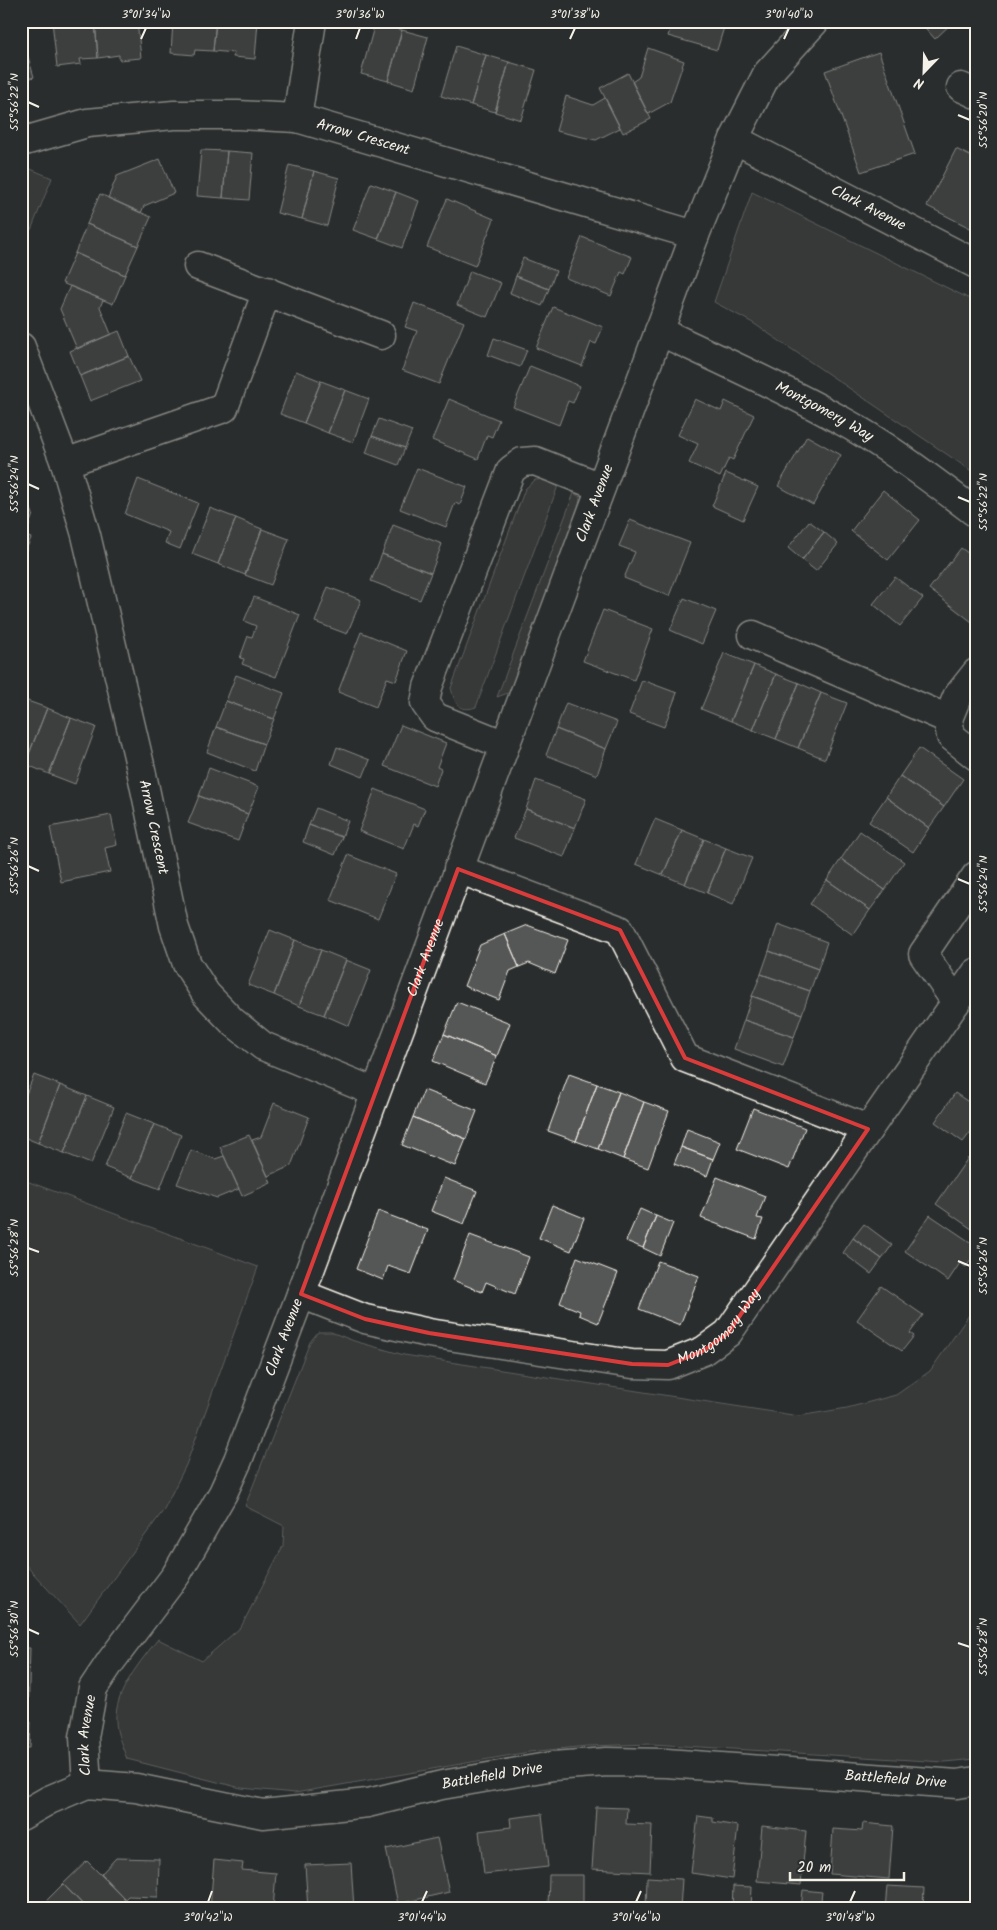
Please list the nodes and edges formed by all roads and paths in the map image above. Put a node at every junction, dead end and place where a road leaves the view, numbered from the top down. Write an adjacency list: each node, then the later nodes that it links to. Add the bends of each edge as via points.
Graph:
1 (312, 21): 3 (street)
2 (815, 21): 4 (street, Clark Avenue, via 766,74)
3 (297, 118): 5 (street, Arrow Crescent, via 174,115 87,123); 6 (street, Arrow Crescent)
4 (734, 139): 6 (street, Clark Avenue); 7 (street, Clark Avenue)
5 (21, 142)
6 (695, 235): 10 (street, Clark Avenue)
7 (976, 264)
8 (198, 266): 9 (street)
9 (267, 291): 11 (street); 13 (street, via 224,408)
10 (659, 331): 14 (street, Clark Avenue); 15 (street, Montgomery Way, via 839,419 912,465)
11 (381, 335)
12 (21, 347): 13 (street, Arrow Crescent)
13 (65, 463): 25 (street, Arrow Crescent, via 86,535 174,926 186,964 206,994 232,1022 263,1046)
14 (601, 487): 19 (street, Clark Avenue); 19 (street, via 535,461 522,462 511,470 428,687 425,703 435,717)
15 (976, 513)
16 (753, 635): 18 (street)
17 (976, 673): 18 (street, via 957,697)
18 (948, 719): 20 (street, via 950,736)
19 (504, 745): 21 (street, Clark Avenue)
20 (976, 756)
21 (458, 869): 25 (street, Clark Avenue); 26 (street, via 620,930 685,1058)
22 (976, 876): 24 (street, via 922,954)
23 (976, 973): 24 (street, Montgomery Way)
24 (956, 1002): 26 (street, Montgomery Way)
25 (375, 1092): 27 (street, Clark Avenue)
26 (868, 1129): 27 (street, Montgomery Way, via 728,1333 703,1352 668,1365 632,1364 429,1333 365,1319)
27 (302, 1294): 29 (street, Clark Avenue, via 223,1493 176,1575 93,1688 84,1737)
28 (976, 1781): 29 (street, Battlefield Drive, via 957,1784 666,1763 607,1762 553,1766 451,1783 368,1803 263,1814 136,1788)
29 (88, 1784): 30 (street, Battlefield Drive)
30 (21, 1816)

